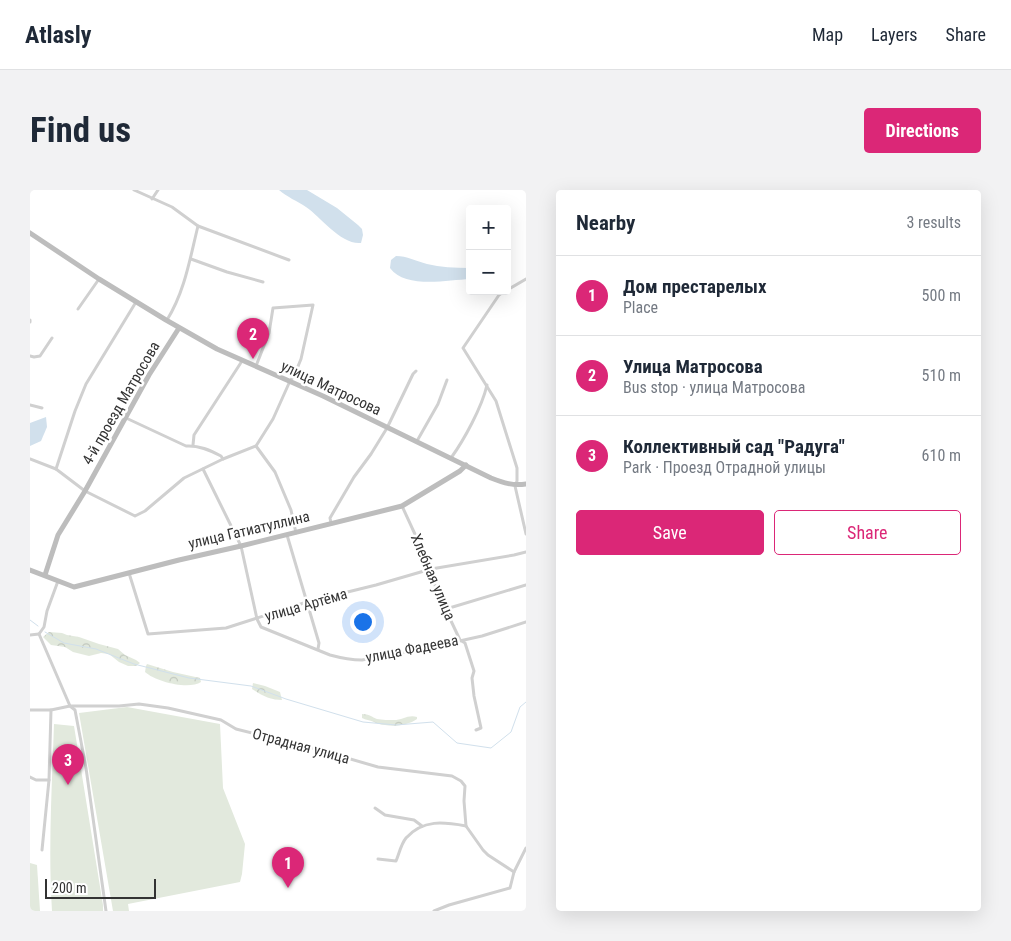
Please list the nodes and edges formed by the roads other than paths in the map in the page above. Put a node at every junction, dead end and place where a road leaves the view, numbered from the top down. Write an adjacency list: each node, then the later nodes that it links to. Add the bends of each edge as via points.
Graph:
1 (134, 190): 3 (street)
2 (158, 190): 3 (street)
3 (152, 199): 4 (street, via 172,207)
4 (198, 226): 6 (street); 7 (street)
5 (30, 233): 8 (street, улица Матросова)
6 (191, 259): 10 (street); 15 (street)
7 (289, 260)
8 (99, 279): 13 (street, улица Матросова); 14 (street)
9 (526, 279): 11 (street)
10 (263, 282)
11 (511, 288)
12 (499, 295): 24 (street, via 463,348)
13 (136, 302): 15 (street, улица Матросова); 36 (street, 4-й проезд Матросова, via 86,384)
14 (78, 309)
15 (166, 320): 16 (street, улица Матросова)
16 (179, 328): 19 (street, улица Матросова); 27 (street, 4-й проезд Матросова)
17 (52, 338): 18 (street, via 40,356)
18 (30, 356)
19 (242, 360): 20 (street, улица Матросова); 30 (street, via 194,435)
20 (256, 367): 23 (street, улица Матросова); 23 (street, via 269,333 273,308 313,305 300,359)
21 (416, 371): 28 (street)
22 (447, 380): 29 (street, via 438,404)
23 (290, 381): 28 (street, улица Матросова); 31 (street, via 273,419)
24 (487, 385): 32 (street, via 477,414); 39 (street, via 496,401 517,468)
25 (30, 405): 26 (street)
26 (42, 408)
27 (126, 418): 30 (street, via 186,446); 40 (street, 4-й проезд Матросова)
28 (387, 428): 29 (street, улица Матросова); 42 (street, via 330,518)
29 (417, 441): 32 (street, улица Матросова)
30 (193, 445): 34 (street, via 208,449)
31 (256, 446): 34 (street, 4-й проезд Матросова); 43 (street, via 275,472 291,510)
32 (451, 458): 35 (street, улица Матросова)
33 (30, 459): 36 (street, 4-й проезд Матросова)
34 (222, 459): 37 (street, 4-й проезд Матросова)
35 (466, 465): 39 (street, улица Матросова); 41 (street, улица Гатиатуллина)
36 (56, 469): 40 (street, 4-й проезд Матросова)
37 (203, 469): 40 (street, 4-й проезд Матросова, via 184,478 135,516); 46 (street)
38 (526, 484): 39 (street)
39 (515, 486): 44 (street)
40 (85, 491): 51 (street, 4-й проезд Матросова, via 58,535)
41 (402, 506): 42 (street, улица Гатиатуллина); 48 (street, Хлебная улица)
42 (331, 524): 43 (street, улица Гатиатуллина)
43 (296, 533): 45 (street, улица Гатиатуллина)
44 (526, 534)
45 (287, 535): 46 (street, улица Гатиатуллина); 54 (street)
46 (241, 546): 50 (street, улица Гатиатуллина); 56 (street)
47 (526, 552): 48 (street, улица Артёма)
48 (431, 569): 54 (street, улица Артёма); 55 (street, Хлебная улица)
49 (30, 570): 51 (street, улица Гатиатуллина)
50 (128, 573): 52 (street, улица Гатиатуллина, via 74,587); 56 (street, улица Артёма, via 148,634 226,628)
51 (45, 575): 52 (street, улица Гатиатуллина)
52 (58, 581): 58 (street)
53 (526, 584): 55 (street)
54 (307, 602): 56 (street, улица Артёма); 61 (street, via 319,643)
55 (446, 609): 60 (street, Хлебная улица)
56 (258, 619): 61 (street, улица Фадеева, via 261,627)
57 (526, 622): 60 (street, улица Фадеева)
58 (40, 634): 59 (street); 62 (street)
59 (30, 635)
60 (460, 640): 61 (street, улица Фадеева, via 362,660 340,658); 65 (street, Хлебная улица, via 465,643 474,671 474,696 481,728)
61 (318, 650)
62 (70, 706): 64 (street, Отрадная улица); 70 (street, Отрадная улица, via 139,704 168,708 221,720 236,729 378,767 452,776 465,786); 75 (street, via 75,710 86,768)
63 (30, 710): 64 (street, Отрадная улица)
64 (51, 710): 67 (street)
65 (476, 730)
66 (30, 777): 67 (street)
67 (49, 780): 72 (street)
68 (375, 808): 69 (street, via 385,815 414,820)
69 (422, 826): 70 (street, via 448,823); 73 (street, via 407,838 396,861)
70 (466, 826): 74 (street, via 488,855)
71 (526, 848): 74 (street)
72 (42, 850)
73 (378, 859)
74 (514, 872): 76 (street, via 510,888)
75 (106, 911)
76 (434, 911)

